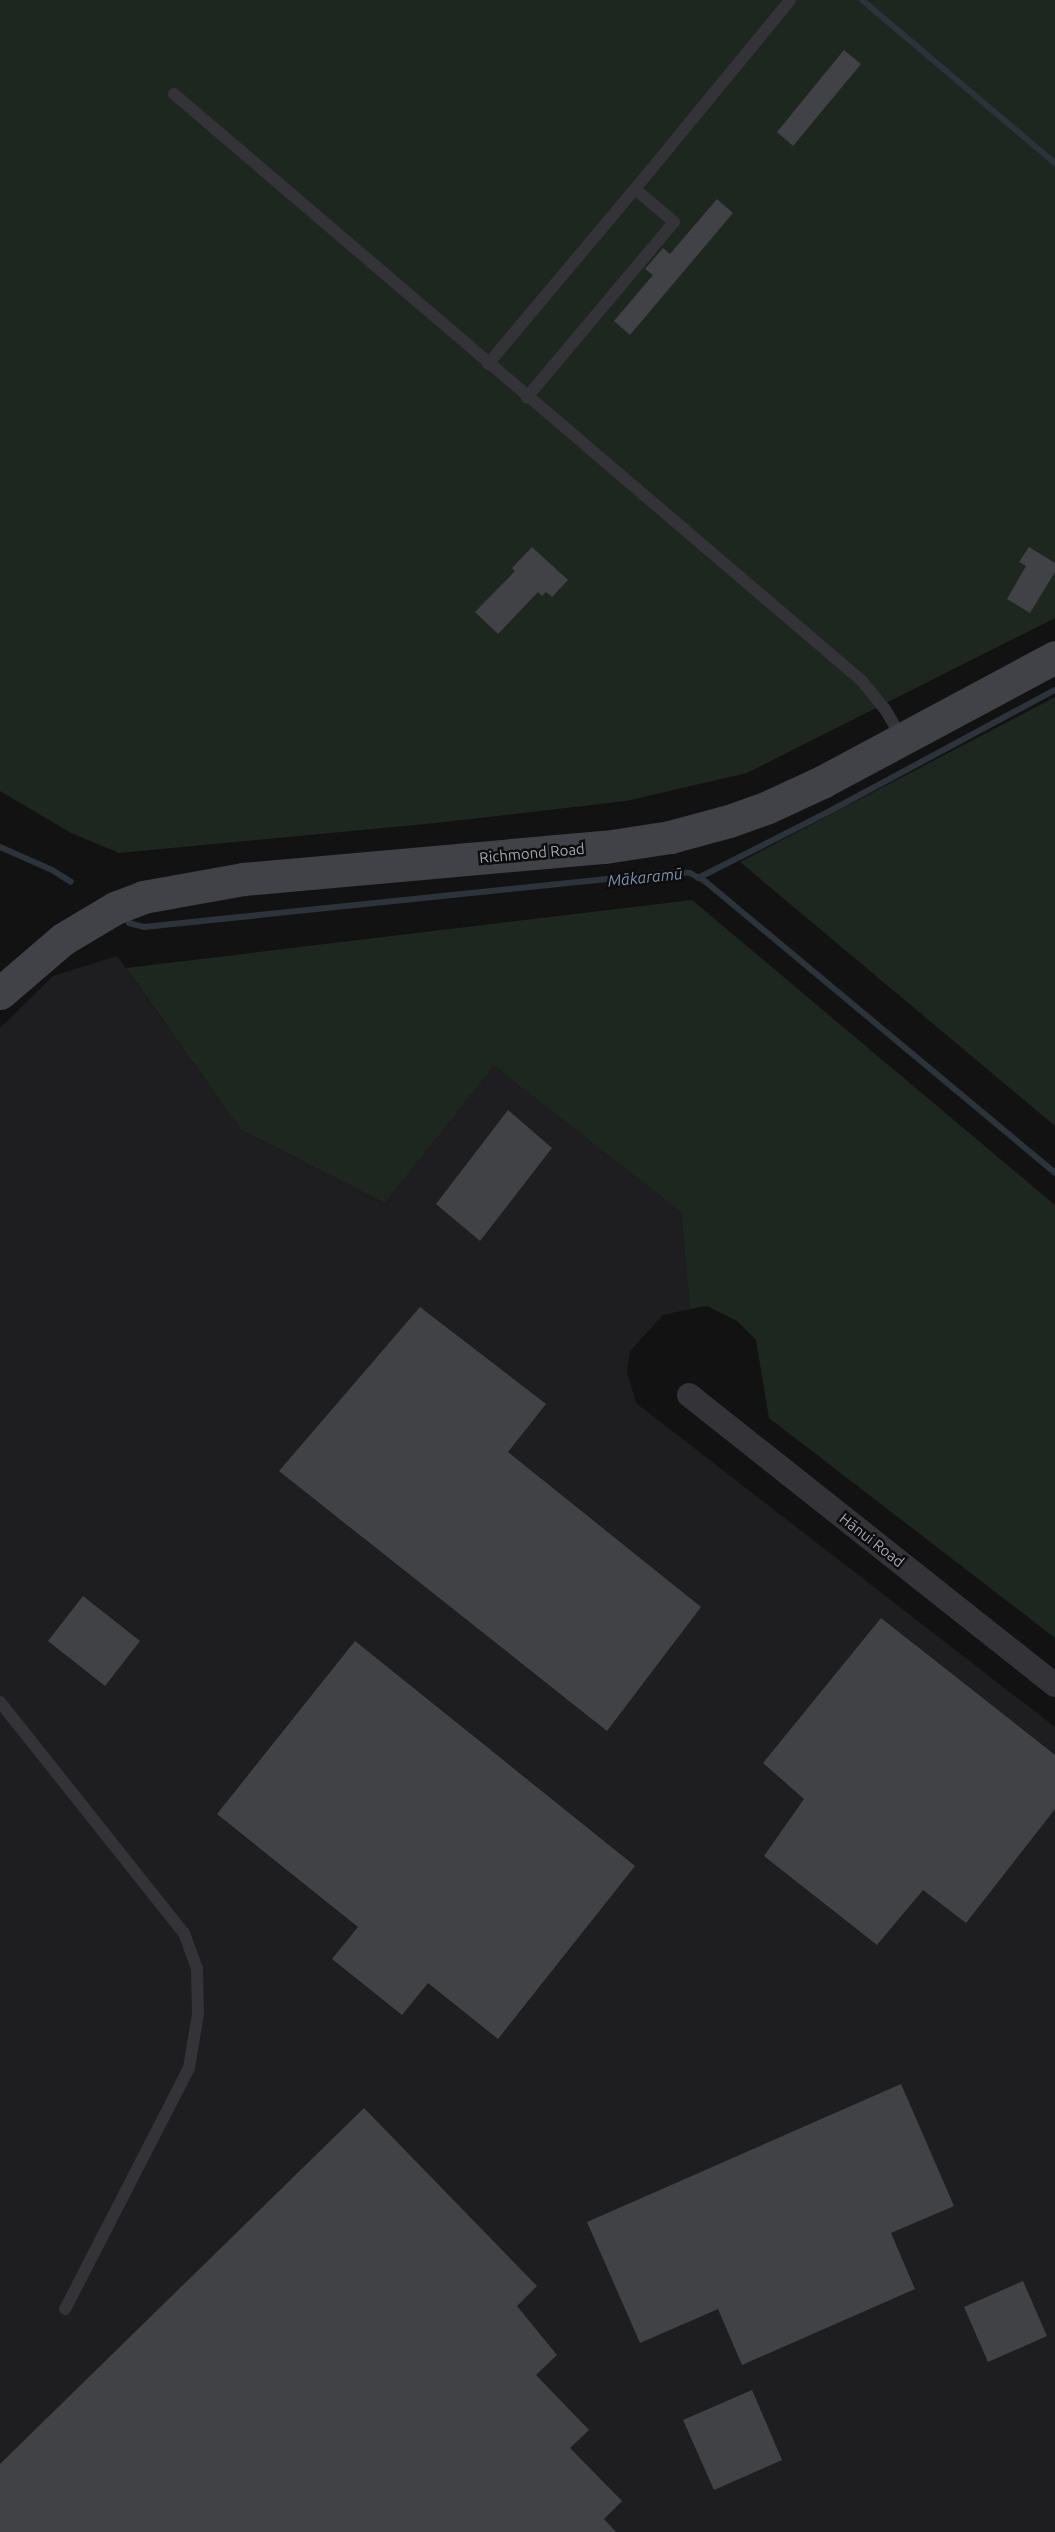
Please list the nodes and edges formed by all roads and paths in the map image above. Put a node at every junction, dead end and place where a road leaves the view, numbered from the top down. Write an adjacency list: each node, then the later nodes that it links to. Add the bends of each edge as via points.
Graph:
1 (790, 0): 3 (lane)
2 (174, 94): 4 (lane)
3 (635, 189): 4 (lane); 5 (lane, via 674,222)
4 (488, 364): 5 (lane)
5 (527, 396): 7 (lane, via 862,681)
6 (1055, 657): 7 (street, Richmond Road)
7 (903, 739): 8 (street, Richmond Road, via 768,807 670,837 605,847 243,879 143,897 63,939)
8 (0, 993)
9 (689, 1395): 10 (street, Hānui Road)
10 (1055, 1685)
11 (0, 1702): 12 (lane, via 184,1934 197,1968 198,2014 189,2068)
12 (65, 2309)

